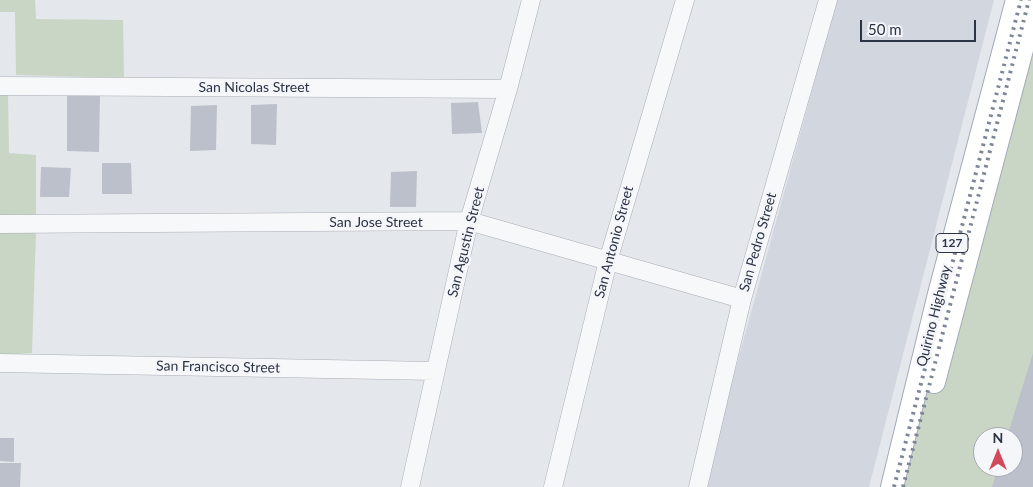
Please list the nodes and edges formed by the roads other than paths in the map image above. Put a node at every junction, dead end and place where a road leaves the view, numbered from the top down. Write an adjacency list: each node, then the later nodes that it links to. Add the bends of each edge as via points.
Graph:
1 (531, 0): 7 (street, San Agustin Street)
2 (685, 0): 10 (street, San Antonio Street)
3 (828, 0): 11 (street, San Pedro Street)
4 (1017, 0): 17 (main road, Quirino Highway / 127)
5 (1033, 8): 18 (main road, Quirino Highway / 127)
6 (0, 86): 7 (street, San Nicolas Street)
7 (508, 89): 8 (street, San Agustin Street)
8 (469, 221): 9 (street, San Jose Street); 10 (street, San Jose Street); 13 (street, San Agustin Street)
9 (0, 224)
10 (608, 261): 11 (street, San Jose Street); 15 (street, San Antonio Street)
11 (742, 299): 16 (street, San Pedro Street)
12 (0, 363): 13 (street, San Francisco Street)
13 (435, 371): 14 (street, San Agustin Street)
14 (410, 487)
15 (553, 487)
16 (698, 487)
17 (892, 487)
18 (907, 487)

